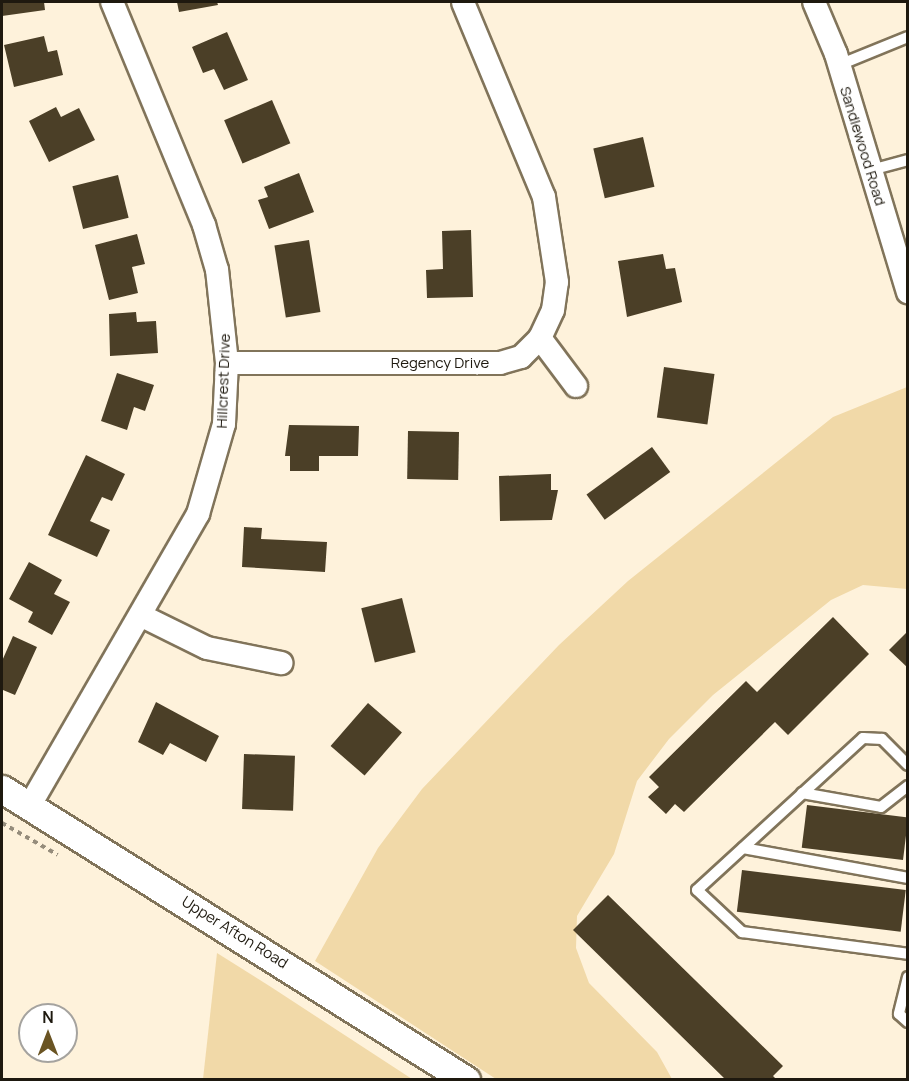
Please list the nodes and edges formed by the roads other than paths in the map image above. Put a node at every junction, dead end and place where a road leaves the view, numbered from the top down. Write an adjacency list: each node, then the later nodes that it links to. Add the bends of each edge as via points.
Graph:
1 (112, 2): 10 (street, Hillcrest Drive, via 204,225 224,312)
2 (463, 2): 9 (street, Regency Drive, via 544,197 556,282 553,310)
3 (814, 2): 5 (street, Sandlewood Road)
4 (908, 37): 5 (lane)
5 (839, 65): 7 (street, Sandlewood Road)
6 (908, 160): 7 (lane)
7 (871, 171): 8 (street, Sandlewood Road)
8 (906, 283)
9 (540, 338): 10 (street, Regency Drive, via 521,357 500,363); 11 (street)
10 (227, 363): 12 (street, Hillcrest Drive, via 215,466 198,514)
11 (576, 386)
12 (141, 616): 13 (street, via 207,648); 18 (street, Hillcrest Drive)
13 (281, 663)
14 (908, 765): 17 (lane, via 882,739 863,738)
15 (908, 786): 17 (lane, via 881,807)
16 (2, 789): 18 (street, Upper Afton Road)
17 (802, 793): 19 (lane)
18 (30, 805): 24 (street, Upper Afton Road)
19 (743, 848): 20 (lane); 21 (lane, via 697,890 742,932)
20 (908, 878)
21 (908, 954)
22 (908, 977): 23 (lane, via 900,1014)
23 (908, 1022)
24 (466, 1080)

